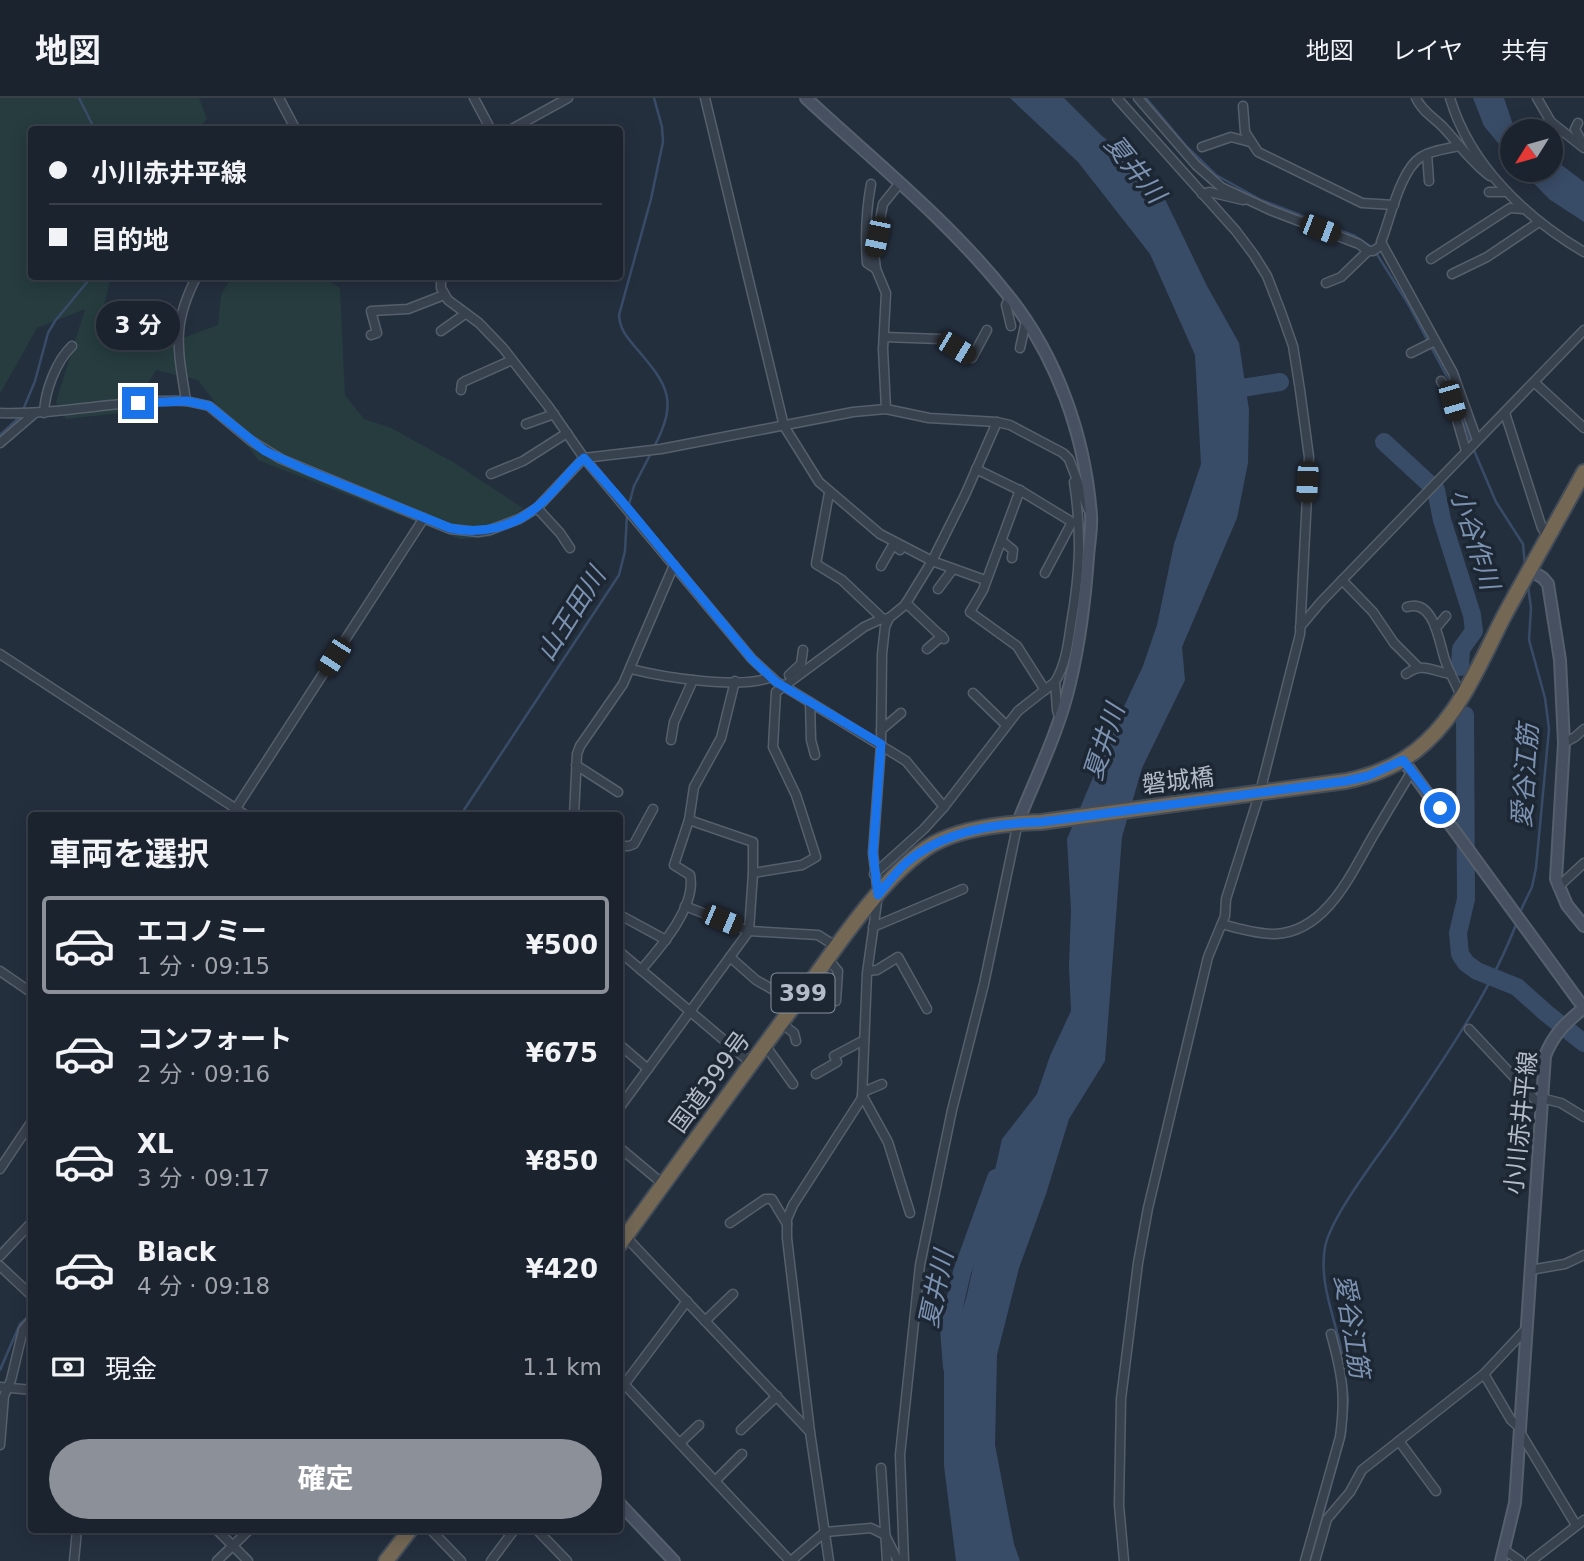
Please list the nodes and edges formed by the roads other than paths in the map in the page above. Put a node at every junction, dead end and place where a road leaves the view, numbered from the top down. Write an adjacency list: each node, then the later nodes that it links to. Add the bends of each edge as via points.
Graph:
1 (279, 98): 13 (street)
2 (474, 98): 14 (street)
3 (568, 98): 15 (street)
4 (705, 98): 67 (street)
5 (806, 98): 24 (street)
6 (1117, 98): 27 (street)
7 (1138, 98): 28 (street, via 1196,165 1221,187)
8 (1416, 98): 18 (street)
9 (1450, 98): 21 (street, via 1469,140)
10 (1537, 98): 19 (street, via 1551,122)
11 (1243, 106): 16 (street)
12 (1578, 123): 19 (street, via 1575,130)
13 (294, 126)
14 (489, 126)
15 (517, 126)
16 (1250, 142): 17 (street, via 1231,137); 29 (street, via 1258,152 1362,203)
17 (1202, 146)
18 (1459, 146): 20 (street); 21 (street)
19 (1584, 147)
20 (1427, 154): 22 (street); 29 (street, via 1413,165)
21 (1495, 179): 26 (street)
22 (1429, 181)
23 (871, 184): 36 (street, via 866,247 867,263)
24 (898, 184): 36 (street, via 883,204 874,252); 42 (street, via 964,245)
25 (1489, 192): 26 (street)
26 (1506, 192): 30 (street)
27 (1202, 194): 28 (street); 101 (street, via 1236,231 1267,276 1293,346 1308,457)
28 (1246, 199): 33 (street)
29 (1394, 205): 32 (street)
30 (1524, 209): 31 (street); 35 (street, via 1510,208)
31 (1539, 222): 34 (street); 37 (street, via 1487,257)
32 (1382, 245): 33 (street); 51 (street)
33 (1368, 251): 40 (street, via 1341,277)
34 (1584, 252)
35 (1431, 259)
36 (876, 269): 50 (street, via 886,293)
37 (1451, 274)
38 (195, 280): 59 (street, via 177,330)
39 (442, 280): 41 (street)
40 (1326, 283)
41 (444, 295): 43 (street); 49 (street, via 408,309 371,310 377,333)
42 (1010, 298): 44 (street); 45 (street, via 1006,304)
43 (465, 314): 48 (street); 55 (street)
44 (1026, 321): 53 (street); 83 (street, via 1056,376 1074,424)
45 (1011, 326)
46 (987, 330): 50 (street, via 972,358 940,338)
47 (1584, 330): 57 (street)
48 (441, 331)
49 (371, 335)
50 (884, 338): 60 (street)
51 (1435, 341): 54 (street); 70 (street, via 1460,389)
52 (72, 346): 62 (street, via 62,358)
53 (1020, 348)
54 (1411, 353)
55 (512, 359): 58 (street, via 465,381); 64 (street)
56 (1441, 381): 72 (street, via 1449,392)
57 (1534, 382): 63 (street); 68 (street)
58 (461, 390)
59 (186, 401): 62 (street); 82 (street, via 209,406 281,459)
60 (886, 409): 65 (street, via 929,418); 67 (street)
61 (0, 413): 62 (street)
62 (39, 413): 71 (street)
63 (1504, 413): 70 (street); 84 (street)
64 (554, 414): 66 (street); 69 (street)
65 (997, 422): 74 (street); 75 (street, via 1063,453)
66 (526, 424)
67 (784, 426): 73 (street); 80 (street)
68 (1584, 428)
69 (567, 433): 73 (street); 77 (street, via 523,461)
70 (1477, 440): 72 (street)
71 (0, 443)
72 (1466, 451): 95 (street)
73 (584, 458): 81 (street); 89 (street)
74 (976, 470): 78 (street); 88 (street)
75 (1074, 472): 83 (street); 113 (street, via 1080,567 1064,664)
76 (1584, 472): 79 (highway, 399)
77 (491, 474)
78 (1020, 490): 85 (street); 93 (street, via 1072,522)
79 (1580, 492): 84 (highway, 399)
80 (830, 493): 88 (street, via 880,534); 100 (street, via 816,565 842,580)
81 (537, 508): 82 (street, via 508,524 478,531 450,528); 86 (street)
82 (424, 518): 134 (street)
83 (1091, 518): 120 (street, via 1084,612)
84 (1548, 537): 92 (highway, 399)
85 (1002, 541): 87 (street, via 1013,550); 94 (street)
86 (570, 548)
87 (1012, 558)
88 (930, 564): 90 (street, via 893,545); 91 (street); 97 (street)
89 (674, 565): 107 (street); 110 (street)
90 (881, 566)
91 (953, 569): 94 (street); 96 (street)
92 (1530, 570): 117 (highway, 399); 125 (street, via 1548,584 1560,660)
93 (1045, 573)
94 (985, 580): 115 (street, via 970,612 1017,646)
95 (1342, 580): 101 (street); 106 (street)
96 (939, 589)
97 (906, 603): 100 (street); 103 (street, via 943,638)
98 (1407, 607): 102 (street, via 1425,609)
99 (1446, 616): 102 (street)
100 (886, 618): 114 (street, via 864,627); 123 (street)
101 (1300, 627): 131 (street)
102 (1436, 628): 109 (street)
103 (927, 649)
104 (803, 650): 114 (street, via 801,664)
105 (0, 654): 134 (street)
106 (1418, 667): 108 (street); 109 (street)
107 (631, 669): 111 (street); 128 (street, via 580,746)
108 (1406, 674)
109 (1451, 674): 117 (street)
110 (772, 677): 112 (street); 114 (street)
111 (693, 680): 112 (street); 124 (street)
112 (735, 681): 136 (street, via 720,738 694,787)
113 (1055, 682): 115 (street); 120 (street)
114 (781, 685): 118 (street); 141 (street, via 775,698 773,747 796,795 816,857 802,865)
115 (1045, 690): 121 (street)
116 (973, 694): 121 (street)
117 (1461, 696): 129 (highway, 399)
118 (810, 702): 126 (street); 127 (street)
119 (901, 713): 123 (street)
120 (1059, 717): 137 (street)
121 (1006, 725): 132 (street)
122 (1584, 729): 125 (street)
123 (881, 730): 126 (street)
124 (671, 740)
125 (1564, 743): 143 (street)
126 (881, 744): 132 (street, via 906,761); 142 (street)
127 (815, 755)
128 (576, 765): 130 (street); 135 (street)
129 (1407, 765): 131 (highway, 399, via 1357,779); 148 (street, via 1342,888 1316,918 1276,934); 176 (street, 小川赤井平線, via 1584,1008 1553,1037 1545,1056)
130 (618, 792)
131 (1260, 792): 138 (highway, 磐城橋 / 399); 148 (street)
132 (944, 807): 142 (street)
133 (653, 809): 139 (street, via 634,844)
134 (233, 812)
135 (574, 812)
136 (689, 820): 141 (street, via 753,842); 146 (street, via 674,865 691,877)
137 (1018, 822): 138 (highway, 国道399号 / 399); 145 (highway, 国道399号 / 399, via 958,833 933,844 907,862); 242 (street, via 920,1265 900,1455)
138 (1041, 822)
139 (623, 846)
140 (1584, 863): 143 (street)
141 (754, 873): 151 (street)
142 (874, 874): 145 (street)
143 (1558, 887): 149 (street)
144 (963, 889): 150 (street)
145 (878, 895): 150 (street); 153 (highway, 国道399号 / 399)
146 (685, 906): 151 (street); 152 (street)
147 (623, 917): 152 (street)
148 (1222, 924): 243 (street, via 1208,957 1138,1262 1121,1399 1119,1505)
149 (1584, 926)
150 (873, 928): 158 (street)
151 (749, 931): 153 (street, via 818,935); 155 (street)
152 (666, 940): 156 (street)
153 (832, 953): 160 (street, via 838,971); 161 (highway, 国道399号 / 399)
154 (623, 955): 156 (street)
155 (730, 957): 161 (street, via 762,984); 163 (street)
156 (641, 970): 163 (street)
157 (0, 971): 159 (street)
158 (868, 971): 162 (street, via 898,957); 166 (street)
159 (28, 990)
160 (836, 1001)
161 (796, 1003): 164 (highway, 国道399号 / 399)
162 (928, 1009)
163 (691, 1012): 170 (street); 171 (street)
164 (781, 1023): 167 (street, via 794,1033); 168 (highway, 国道399号 / 399)
165 (1469, 1029): 176 (street)
166 (864, 1040): 172 (street, via 834,1056 837,1062); 175 (street)
167 (796, 1041)
168 (765, 1045): 170 (highway, 国道399号 / 399); 173 (street)
169 (623, 1048): 171 (street)
170 (751, 1063): 182 (highway, 国道399号 / 399)
171 (648, 1069): 177 (street)
172 (816, 1073)
173 (793, 1084)
174 (882, 1084): 175 (street)
175 (862, 1094): 183 (street, via 886,1137); 185 (street, via 793,1205)
176 (1541, 1102): 178 (street, via 1561,1103); 192 (street, 小川赤井平線)
177 (623, 1103)
178 (1584, 1117)
179 (28, 1127): 181 (street)
180 (623, 1151): 182 (street)
181 (0, 1169)
182 (663, 1185): 187 (highway, 国道399号 / 399)
183 (910, 1213)
184 (730, 1223): 185 (street, via 772,1199)
185 (787, 1224): 209 (street)
186 (28, 1227): 190 (street)
187 (623, 1239)
188 (623, 1241): 195 (street)
189 (1584, 1255): 192 (street, via 1565,1265)
190 (0, 1256)
191 (0, 1266): 193 (street)
192 (1530, 1270): 198 (street, 小川赤井平線)
193 (28, 1292)
194 (733, 1294): 196 (street)
195 (687, 1301): 196 (street); 201 (street)
196 (705, 1321): 205 (street)
197 (28, 1324): 202 (street)
198 (1527, 1328): 200 (street); 208 (street, 小川赤井平線)
199 (1331, 1334): 244 (street, via 1342,1377 1343,1417)
200 (1484, 1374): 208 (street); 210 (street)
201 (623, 1386)
202 (4, 1388): 204 (street); 212 (street)
203 (623, 1388): 211 (street)
204 (28, 1390)
205 (777, 1396): 207 (street); 209 (street)
206 (699, 1425): 211 (street)
207 (741, 1430)
208 (1520, 1430): 218 (street); 229 (street, 小川赤井平線, via 1515,1503)
209 (810, 1432): 219 (street)
210 (1399, 1441): 216 (street); 245 (street, via 1362,1470 1330,1514)
211 (680, 1443): 215 (street)
212 (0, 1445)
213 (742, 1454): 215 (street)
214 (881, 1468): 227 (street)
215 (715, 1481): 238 (street)
216 (1436, 1491)
217 (623, 1507): 237 (street)
218 (1580, 1523): 247 (street)
219 (825, 1532): 227 (street, via 871,1528); 238 (street); 239 (street)
220 (77, 1533): 230 (street)
221 (219, 1533): 228 (street)
222 (246, 1533): 228 (street)
223 (408, 1533): 233 (highway)
224 (434, 1533): 234 (street)
225 (512, 1533): 235 (street)
226 (540, 1533): 236 (street)
227 (885, 1535): 240 (street); 241 (street)
228 (233, 1545): 231 (street); 232 (street)
229 (1502, 1555): 246 (street)
230 (74, 1561)
231 (217, 1561)
232 (248, 1561)
233 (386, 1561)
234 (461, 1561)
235 (491, 1561)
236 (567, 1561)
237 (674, 1561)
238 (791, 1561)
239 (829, 1561)
240 (887, 1561)
241 (898, 1561)
242 (904, 1561)
243 (1124, 1561)
244 (1305, 1561)
245 (1315, 1561)
246 (1520, 1561)
247 (1531, 1561)

